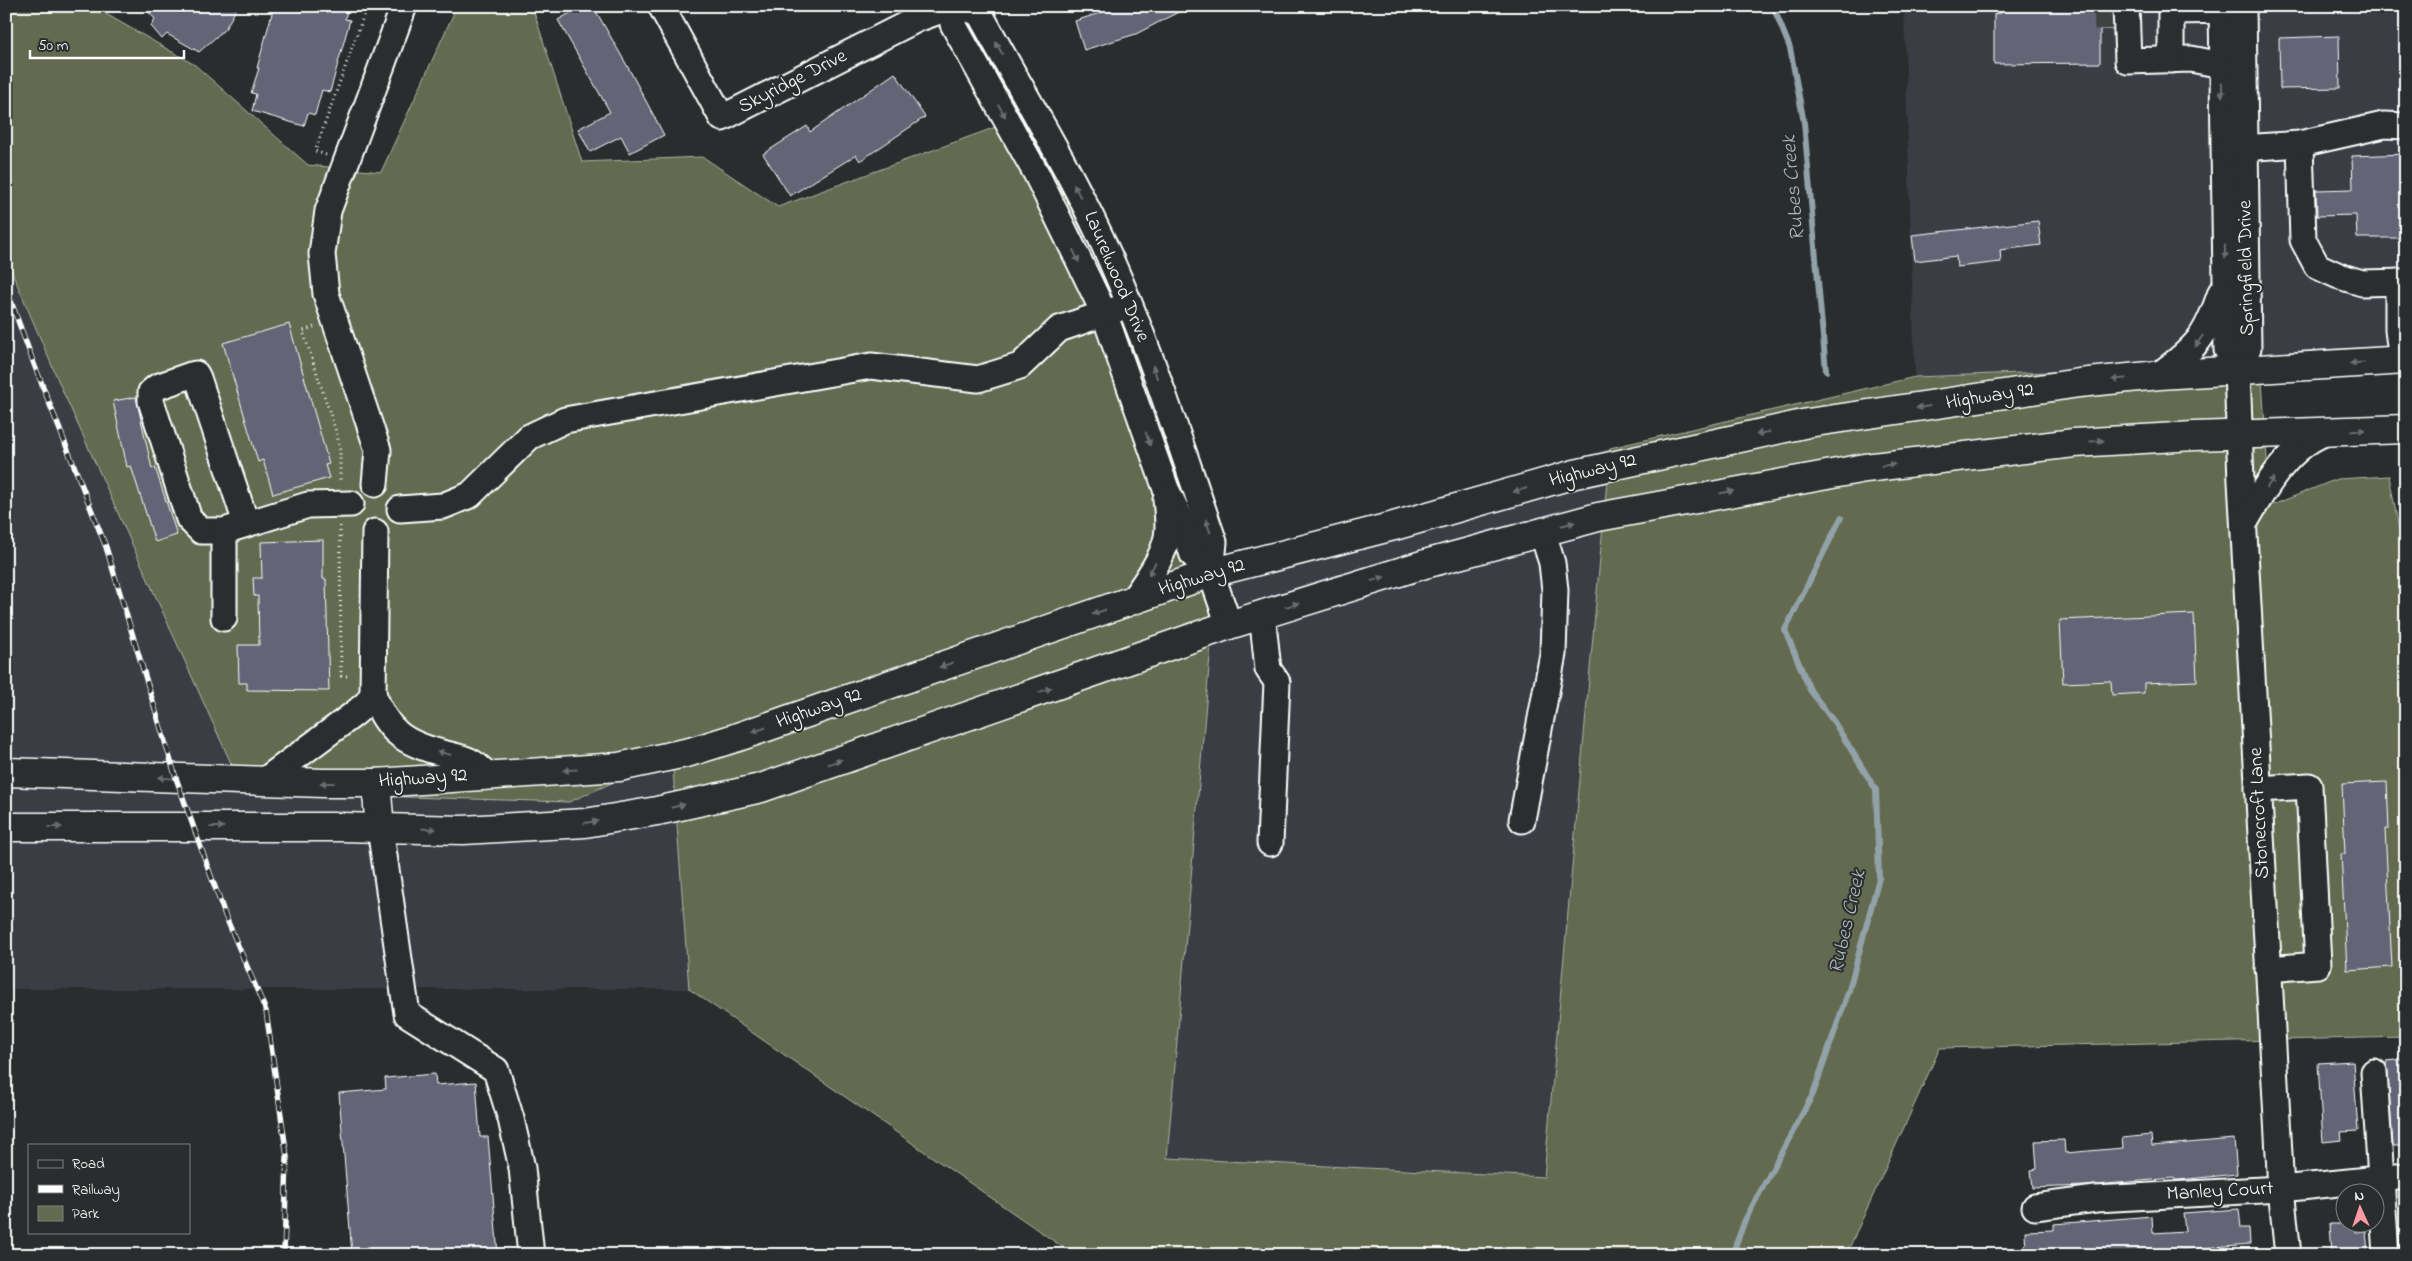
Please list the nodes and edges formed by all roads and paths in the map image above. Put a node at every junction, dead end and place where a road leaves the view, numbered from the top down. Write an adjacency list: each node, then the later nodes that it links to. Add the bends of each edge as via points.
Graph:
1 (368, 6): 17 (path, via 315,151)
2 (404, 6): 29 (street, via 328,211 322,254 326,294 378,450)
3 (661, 6): 4 (street, Skyridge Drive, via 722,118 909,23)
4 (953, 6)
5 (959, 6): 21 (street, Laurelwood Drive, one-way to 21, via 953,24 1036,173)
6 (964, 6): 20 (street, Laurelwood Drive, one-way to 6, via 1110,259 1058,155 980,14)
7 (2126, 6): 11 (street)
8 (2232, 8): 9 (street); 13 (street, Springfield Drive); 16 (street, Springfield Drive)
9 (2170, 9): 12 (street)
10 (2107, 29): 11 (street)
11 (2127, 52): 12 (street, via 2128,61)
12 (2171, 60): 13 (street, via 2191,59)
13 (2222, 65): 16 (street, Springfield Drive, one-way to 16)
14 (2406, 126): 15 (street, via 2375,127)
15 (2300, 144): 16 (street); 19 (street, via 2303,240 2317,266 2362,283)
16 (2234, 149): 18 (street, Springfield Drive, one-way to 18); 24 (street, Springfield Drive, via 2248,348)
17 (331, 157)
18 (2225, 281): 24 (street, Springfield Drive, via 2226,350); 25 (street, one-way to 25, via 2213,316 2196,347)
19 (2402, 282): 23 (street, via 2398,330)
20 (1129, 305): 21 (street); 37 (street, Laurelwood Drive, one-way to 20, via 1214,542 1144,339)
21 (1104, 314): 30 (street, Laurelwood Drive, one-way to 30); 32 (street, via 1059,329 1020,366 978,379 871,366 565,420 528,437 470,495 444,506)
22 (318, 326): 31 (path, via 303,330 337,435)
23 (2404, 360): 24 (main road, Highway 92, one-way to 24)
24 (2237, 370): 25 (main road, Highway 92); 28 (street, Stonecroft Lane)
25 (2159, 375): 37 (main road, Highway 92, one-way to 37, via 2079,383 1808,423 1575,474 1394,526)
26 (2406, 429): 27 (main road, one-way to 26)
27 (2331, 431): 28 (main road); 33 (street, one-way to 27, via 2283,466 2307,441)
28 (2239, 434): 33 (street, Stonecroft Lane); 35 (main road, one-way to 28, via 1725,492 1865,468 2074,443)
29 (375, 484): 31 (street, via 365,486); 32 (street, via 395,493)
30 (1166, 489): 37 (street, Laurelwood Drive, via 1193,555); 38 (street, Laurelwood Drive, one-way to 38, via 1166,541)
31 (345, 505): 34 (street, via 308,505); 36 (street, via 359,526); 42 (path, via 341,676)
32 (400, 509): 36 (street, via 394,524)
33 (2244, 524): 47 (street, Stonecroft Lane)
34 (235, 527): 34 (street, via 196,374 157,387 151,392 151,400 189,520 201,531); 40 (street)
35 (1542, 531): 39 (main road, one-way to 35); 48 (street, via 1556,590 1554,654)
36 (375, 532): 42 (street)
37 (1211, 573): 38 (main road, Highway 92); 41 (street, Laurelwood Drive)
38 (1133, 600): 44 (main road, Highway 92, one-way to 44, via 690,752 619,767)
39 (1262, 614): 41 (main road); 51 (street, via 1268,669 1277,682)
40 (224, 618)
41 (1229, 625): 50 (main road, one-way to 41, via 463,830 585,823 761,788)
42 (366, 686): 44 (street, one-way to 42, via 473,761 440,753 390,729); 45 (street, via 367,703)
43 (6, 772): 45 (main road, Highway 92, one-way to 43)
44 (486, 774): 46 (main road, Highway 92)
45 (264, 781): 46 (main road, Highway 92, one-way to 45)
46 (376, 783): 50 (main road)
47 (2258, 789): 52 (street, Stonecroft Lane); 52 (street, via 2309,786 2318,965)
48 (1522, 820)
49 (6, 827): 50 (main road, one-way to 50)
50 (380, 828): 58 (street, via 407,1014 496,1070 522,1168)
51 (1270, 843)
52 (2268, 969): 56 (street, Stonecroft Lane)
53 (2374, 1072): 55 (street)
54 (2406, 1176): 55 (street, Manley Court)
55 (2381, 1178): 56 (street, Manley Court); 60 (street)
56 (2281, 1189): 57 (street, Manley Court, via 2096,1199); 59 (street, Stonecroft Lane)
57 (2035, 1207)
58 (531, 1255)
59 (2288, 1255)
60 (2386, 1255)

